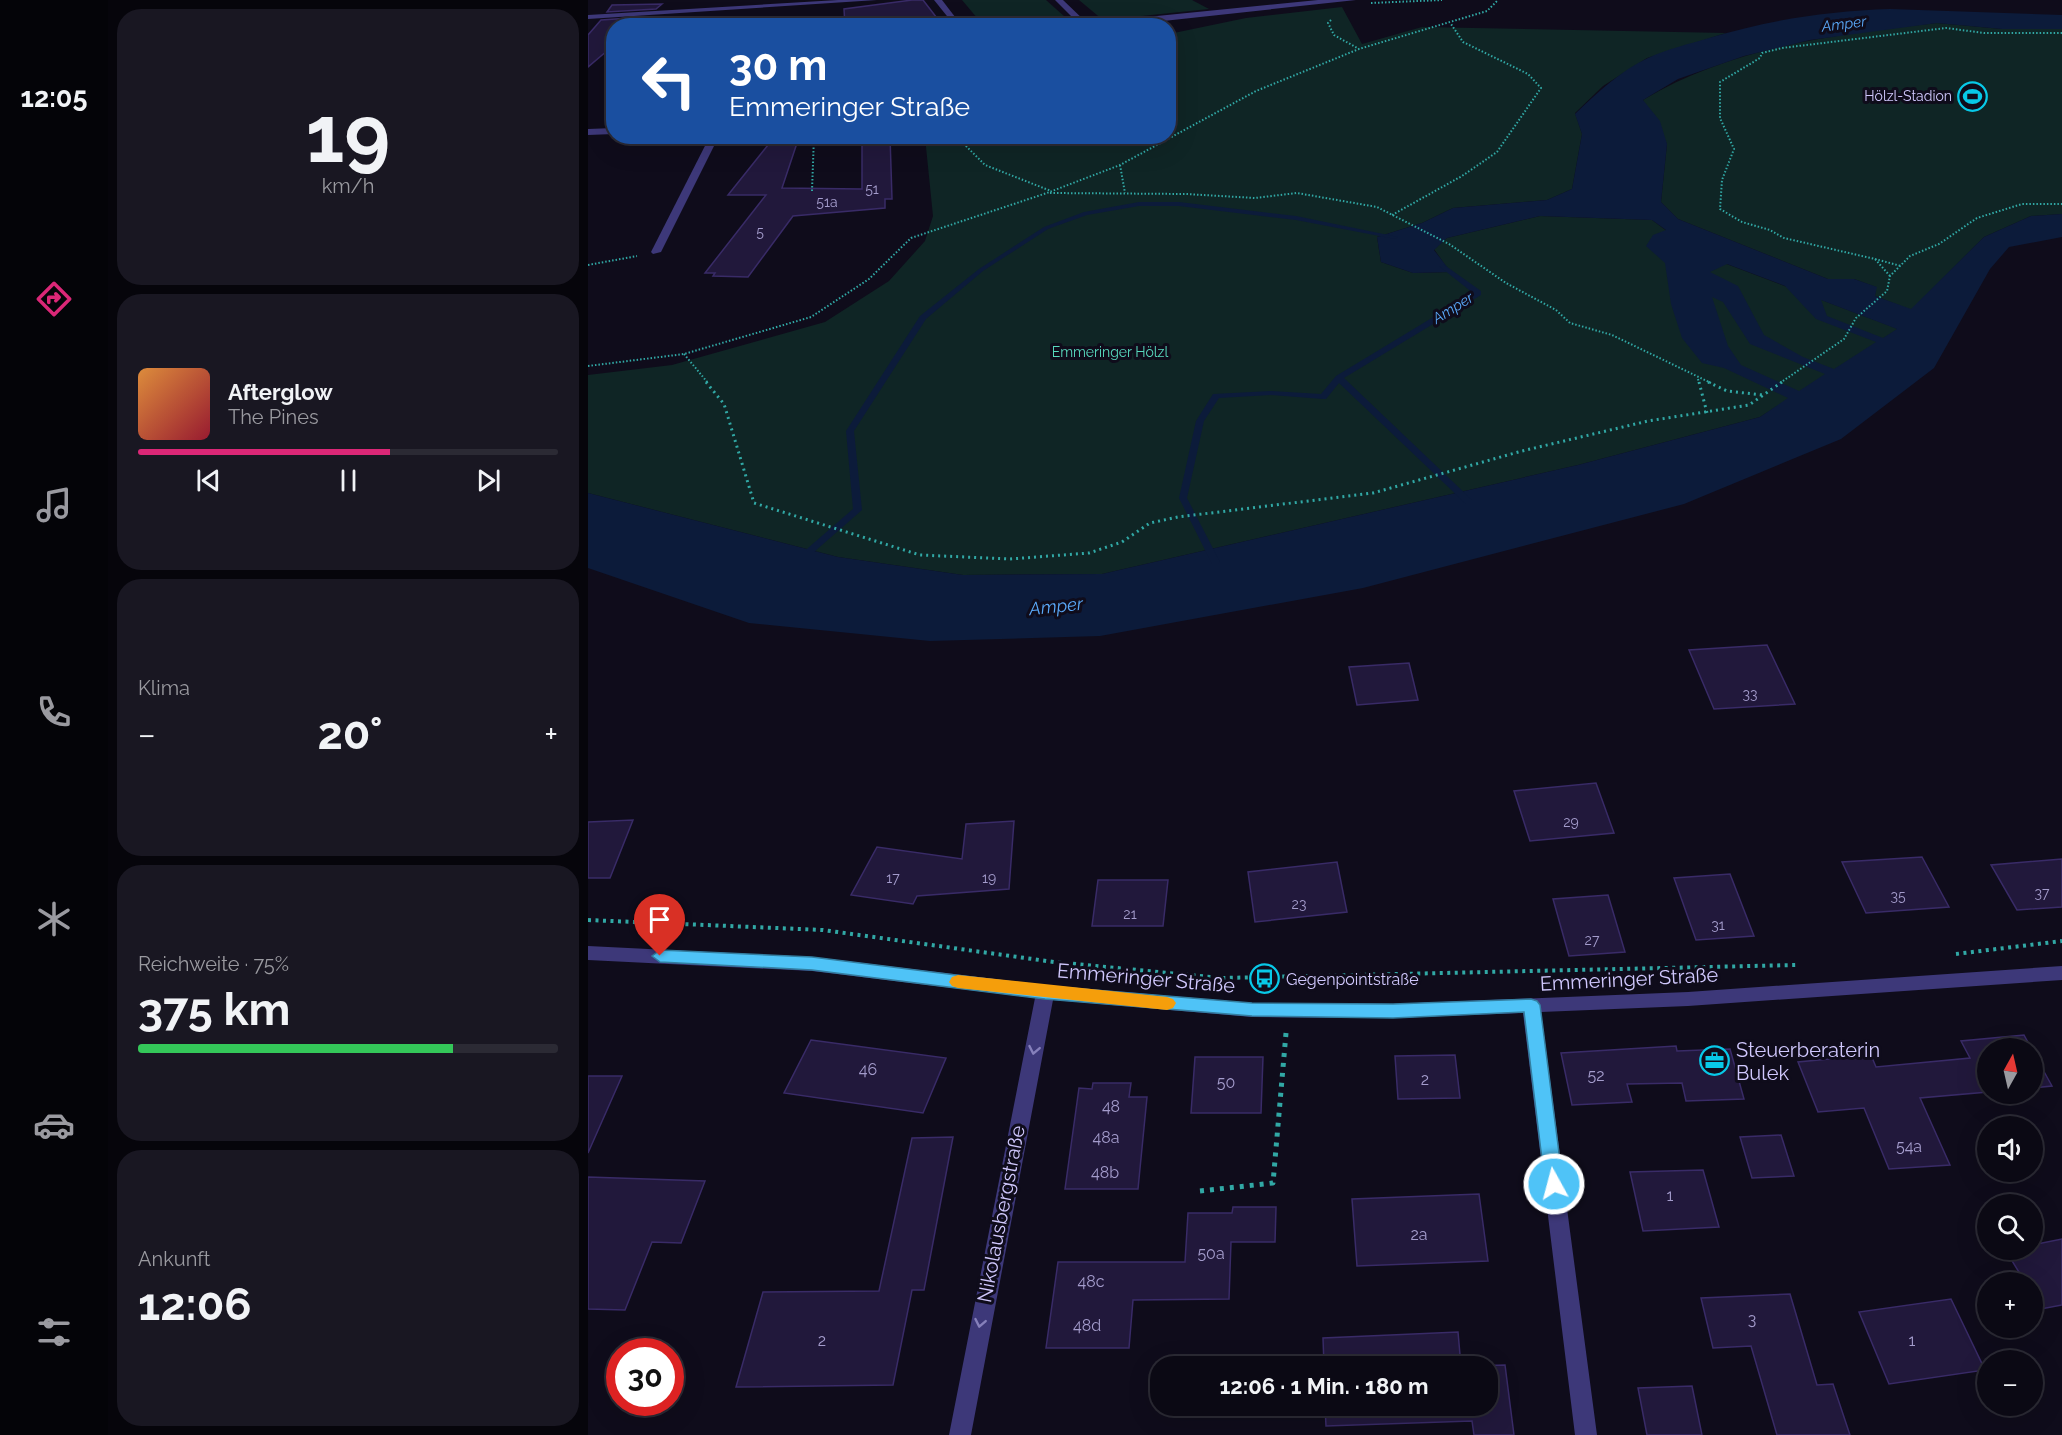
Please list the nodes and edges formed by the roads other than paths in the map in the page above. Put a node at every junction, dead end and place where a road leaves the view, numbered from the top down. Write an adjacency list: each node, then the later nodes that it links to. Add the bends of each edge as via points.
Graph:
1 (873, 0): 7 (street, via 722,14)
2 (938, 0): 8 (street)
3 (1059, 0): 9 (street)
4 (1352, 0): 6 (street)
5 (1306, 1): 6 (street); 10 (street)
6 (1330, 1)
7 (588, 17)
8 (952, 18)
9 (1078, 18)
10 (1175, 18)
11 (606, 131): 12 (street)
12 (588, 132)
13 (712, 144): 14 (street)
14 (656, 252)
15 (588, 953): 17 (street, Emmeringer Straße, via 812,964)
16 (2062, 973): 18 (street, Emmeringer Straße, via 1734,996)
17 (1045, 992): 18 (street, Emmeringer Straße, via 1288,1010 1393,1011); 19 (street, Nikolausbergstraße, one-way to 19)
18 (1531, 1005): 20 (street)
19 (960, 1435)
20 (1586, 1435)

